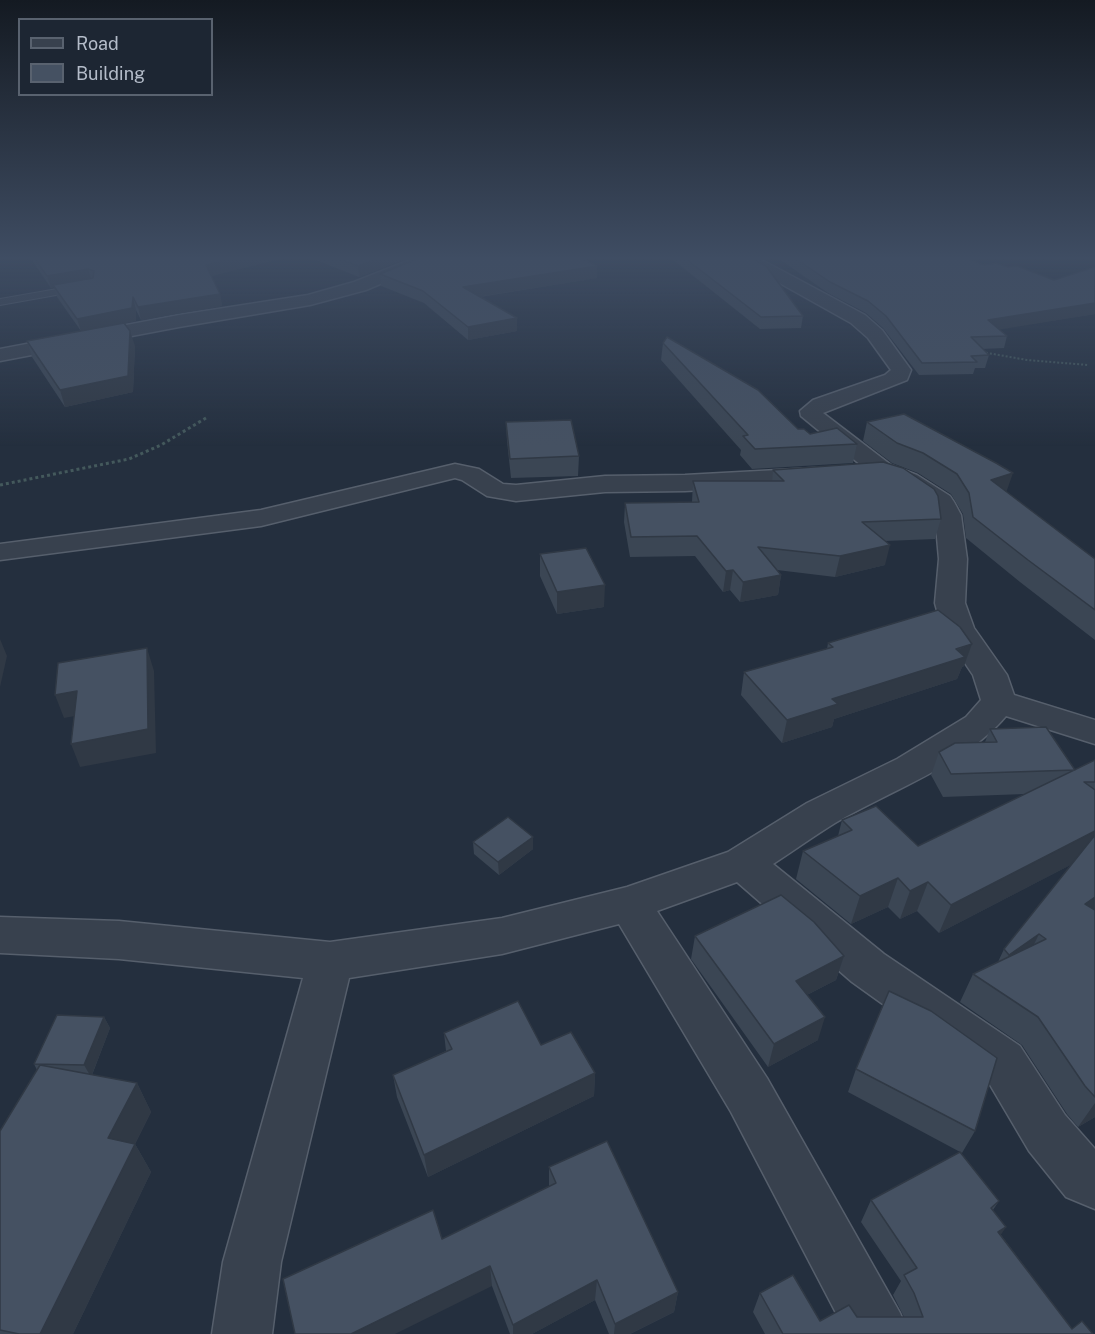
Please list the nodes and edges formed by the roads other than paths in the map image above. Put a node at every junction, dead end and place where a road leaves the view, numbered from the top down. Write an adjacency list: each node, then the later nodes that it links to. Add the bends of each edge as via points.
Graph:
1 (178, 321): 3 (street)
2 (861, 321): 4 (street, via 892,356 901,370 900,376 812,411)
3 (0, 355)
4 (856, 472): 5 (street, via 604,484 516,493 496,491 470,474 455,471 261,518); 6 (street, via 908,480 941,502 948,515 953,559 950,603 958,629 990,675)
5 (0, 552)
6 (999, 702): 7 (street); 8 (street, via 979,725 910,768 822,813)
7 (1095, 732)
8 (743, 863): 9 (street); 12 (street, via 868,968 1003,1062 1047,1133 1085,1178)
9 (629, 904): 11 (street, via 502,936); 14 (street, via 749,1095)
10 (0, 935): 11 (street, via 119,940)
11 (330, 961): 13 (street, via 252,1262)
12 (1095, 1182)
13 (242, 1334)
14 (879, 1334)

